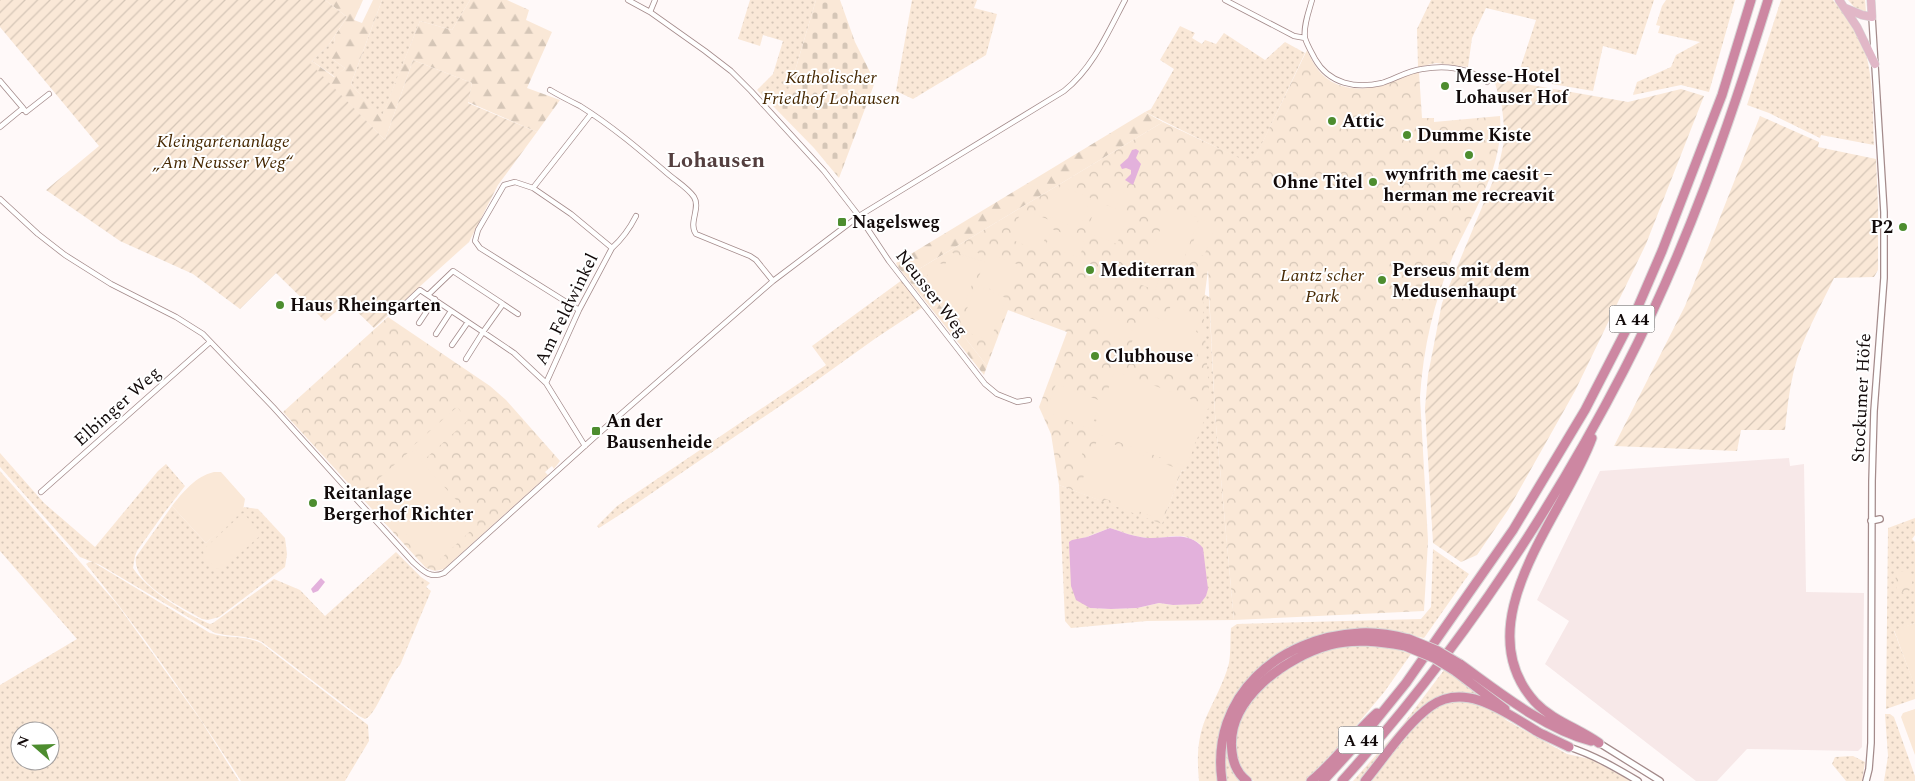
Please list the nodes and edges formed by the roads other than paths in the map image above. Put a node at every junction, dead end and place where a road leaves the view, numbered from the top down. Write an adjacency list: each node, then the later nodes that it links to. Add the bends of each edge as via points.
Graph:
1 (628, 0): 11 (street, Neusser Weg)
2 (656, 0): 11 (street)
3 (1125, 0): 25 (street, via 1074,84)
4 (1225, 0): 13 (street, via 1294,36)
5 (1312, 0): 13 (street)
6 (1751, 0): 51 (highway, A 44, via 1694,172 1637,309 1610,363 1586,410 1513,530)
7 (1768, 0): 44 (highway, A 44, via 1737,98 1694,214 1651,315)
8 (1839, 0): 10 (main road)
9 (1871, 0): 12 (main road)
10 (1845, 8): 12 (main road); 14 (main road)
11 (650, 12): 25 (street, Neusser Weg, via 731,71 824,170)
12 (1872, 17): 14 (street, Stockumer Höfe)
13 (1305, 38): 16 (street, via 1325,72 1348,85 1382,82 1422,69 1443,68 1469,71)
14 (1875, 64): 48 (street, Stockumer Höfe, via 1884,240)
15 (0, 81): 19 (street)
16 (1488, 82)
17 (550, 90): 20 (street)
18 (49, 94): 19 (street, via 26,112)
19 (23, 108): 21 (street)
20 (591, 114): 22 (street); 27 (street, via 627,139 693,196 696,203 693,228 696,234 750,256)
21 (0, 127)
22 (532, 188): 26 (street, Am Feldwinkel, via 571,214); 33 (street, via 515,182 504,184 475,241 480,248)
23 (0, 199): 39 (street, via 65,255 111,284 176,317)
24 (636, 216): 26 (street, Am Feldwinkel, via 630,229)
25 (859, 216): 27 (street); 43 (street, Neusser Weg, via 889,261 990,389 1017,402)
26 (612, 248): 33 (street, Am Feldwinkel)
27 (773, 281): 45 (street)
28 (428, 295): 29 (street); 30 (street, via 453,271); 31 (street, via 420,290)
29 (435, 299): 32 (street); 36 (street)
30 (503, 304): 34 (street); 37 (street)
31 (402, 307)
32 (452, 310): 35 (street); 38 (street)
33 (579, 310): 42 (street, Am Feldwinkel)
34 (518, 314)
35 (468, 322): 37 (street); 40 (street)
36 (419, 323)
37 (483, 332): 41 (street); 42 (street, via 514,353)
38 (436, 334)
39 (210, 342): 45 (street, via 413,562 432,576 444,574); 46 (street, Elbinger Weg)
40 (452, 345)
41 (466, 359)
42 (546, 383): 45 (street)
43 (1029, 400)
44 (1598, 418): 53 (highway, via 1588,447 1545,527 1519,588 1510,629 1510,647 1525,690 1545,712 1586,733); 59 (highway, A 44, via 1489,595 1418,691)
45 (585, 446)
46 (41, 492)
47 (1880, 519): 48 (street)
48 (1871, 521): 63 (street, Stockumer Höfe, via 1870,743)
49 (1407, 643): 50 (highway, bridge, via 1438,651); 55 (highway, via 1378,634 1345,634 1312,642 1274,662 1246,688 1229,715 1220,754); 56 (highway, via 1368,641 1331,645 1296,658 1266,680 1249,697 1232,736 1233,759)
50 (1457, 668): 52 (highway); 53 (highway, via 1536,716 1582,739)
51 (1396, 696): 57 (highway, via 1361,727); 58 (highway, A 44)
52 (1514, 717): 54 (highway); 60 (highway, via 1472,698 1444,699 1416,720)
53 (1598, 743): 62 (street)
54 (1569, 748): 61 (street, via 1598,759)
55 (1222, 781)
56 (1248, 781)
57 (1312, 781)
58 (1324, 781)
59 (1342, 781)
60 (1365, 781)
61 (1638, 781)
62 (1660, 781)
63 (1866, 781)

